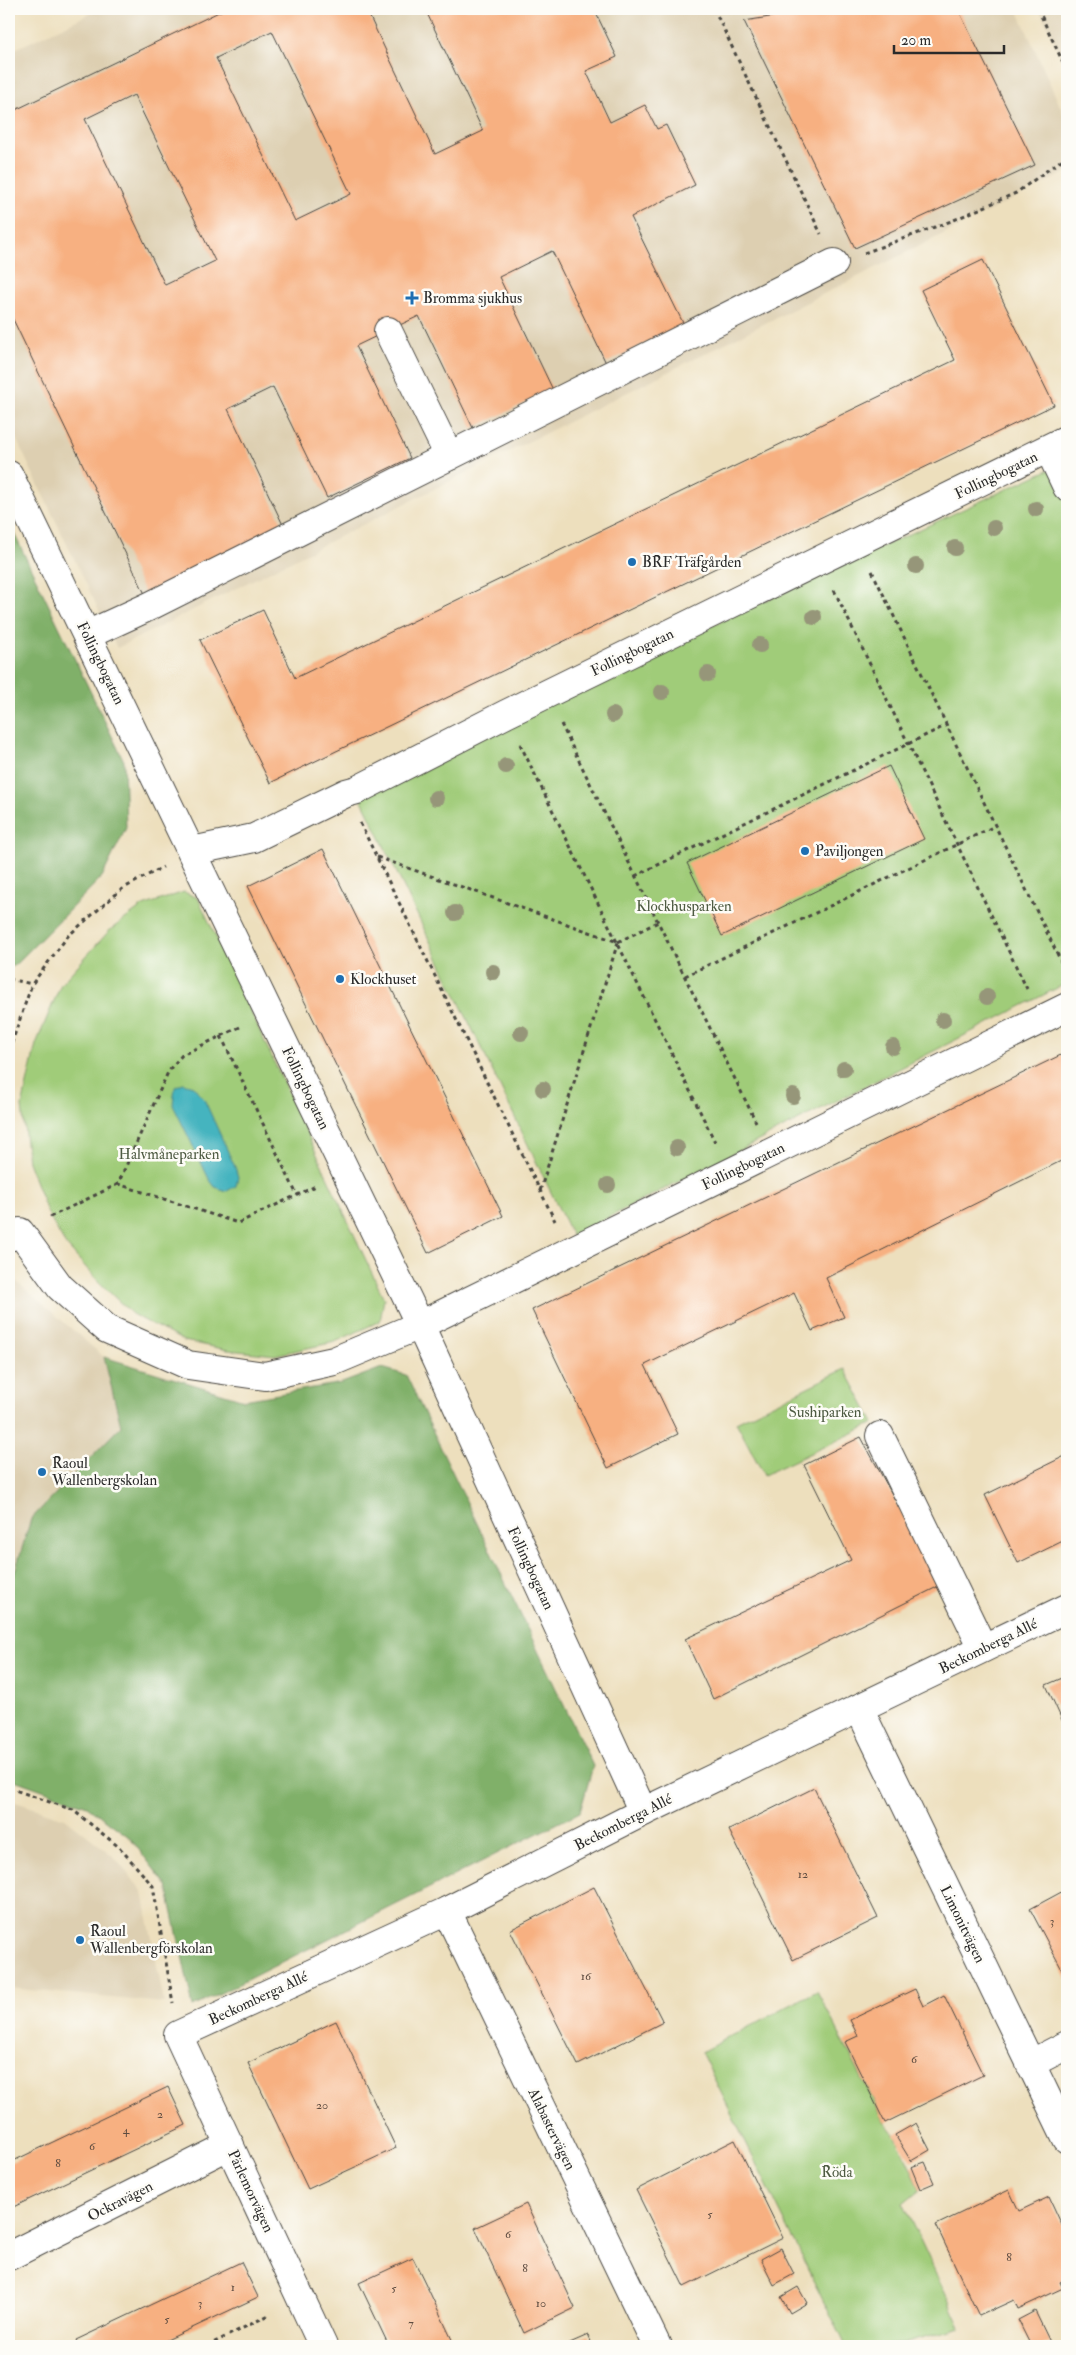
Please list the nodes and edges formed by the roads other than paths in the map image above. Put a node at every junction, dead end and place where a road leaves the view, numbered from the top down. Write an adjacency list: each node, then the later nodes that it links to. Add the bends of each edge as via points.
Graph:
1 (834, 263): 4 (street)
2 (388, 331): 4 (street)
3 (1058, 444): 6 (street); 8 (street, Follingbogatan, via 357,790 254,838)
4 (449, 456): 7 (street)
5 (9, 475): 7 (street, Follingbogatan)
6 (1067, 487)
7 (87, 635): 8 (street, Follingbogatan)
8 (192, 851): 11 (street, Follingbogatan)
9 (1067, 1007): 11 (street, Follingbogatan)
10 (14, 1235): 11 (street, via 60,1287 108,1329 188,1365 265,1376 334,1361)
11 (420, 1325): 16 (street, Follingbogatan)
12 (880, 1436): 14 (street)
13 (1067, 1608): 14 (street, Beckomberga Allé)
14 (983, 1648): 15 (street, Beckomberga Allé)
15 (860, 1708): 16 (street, Beckomberga Allé); 20 (street, Limonitvägen)
16 (643, 1812): 17 (street, Beckomberga Allé)
17 (447, 1911): 18 (street, Beckomberga Allé); 25 (street, Alabastervägen)
18 (178, 2035): 22 (street, Pärlemorvägen)
19 (1067, 2045): 20 (street)
20 (1030, 2064): 21 (street, Limonitvägen)
21 (1067, 2139)
22 (230, 2145): 23 (street, Ockravägen); 24 (street, Pärlemorvägen)
23 (9, 2256)
24 (323, 2346)
25 (657, 2346)

